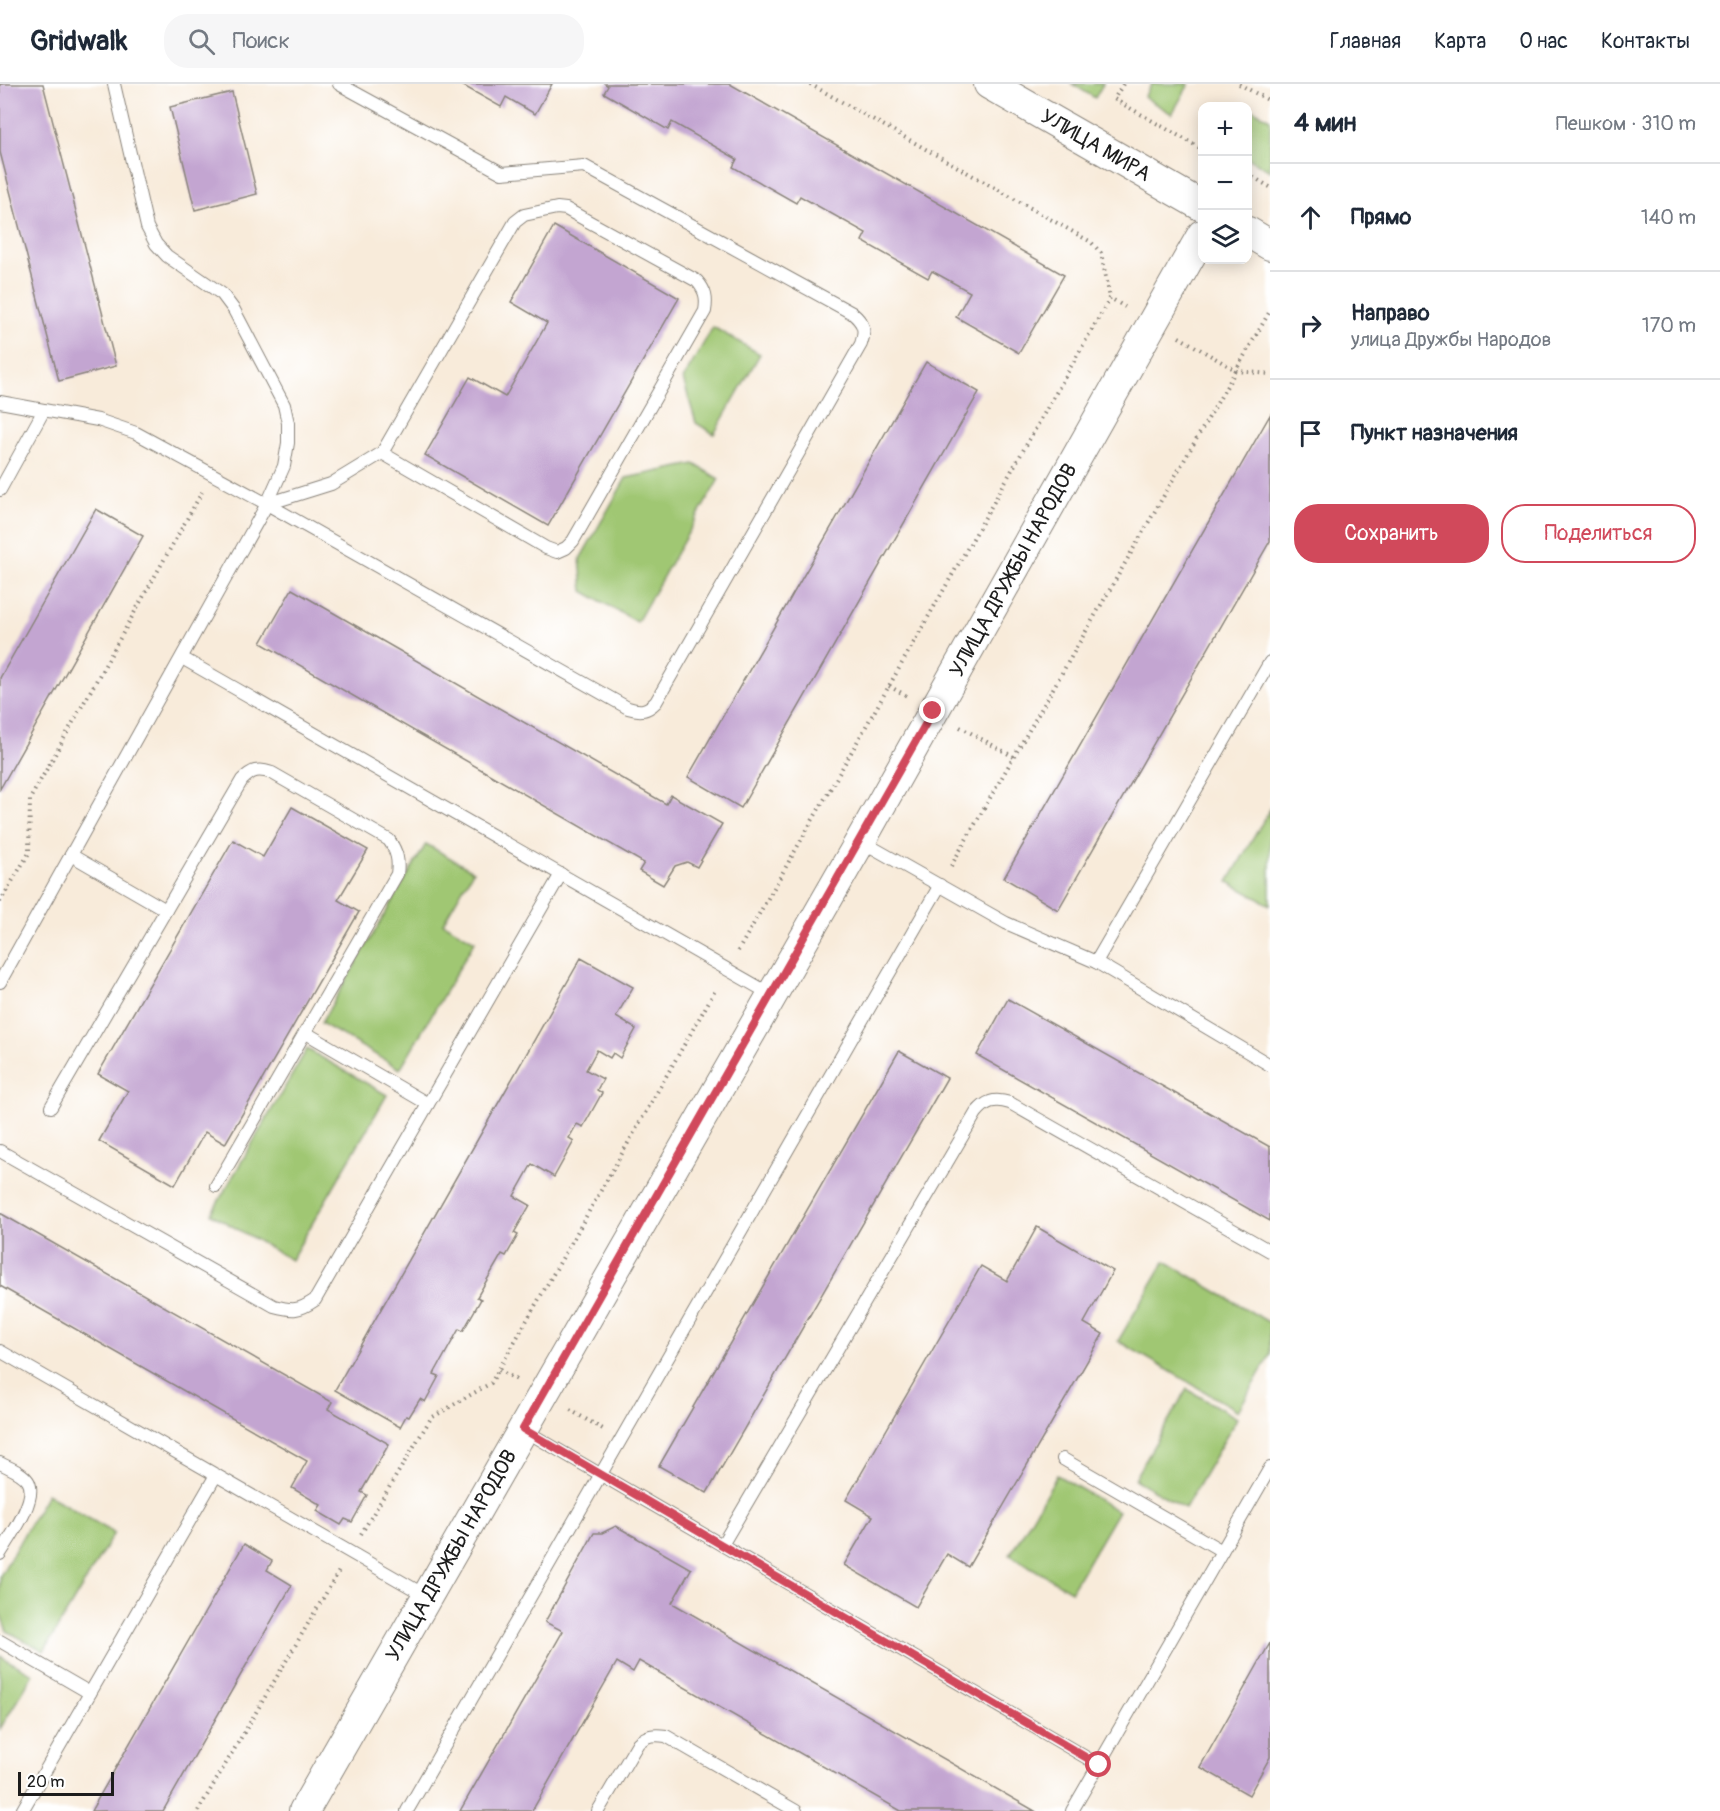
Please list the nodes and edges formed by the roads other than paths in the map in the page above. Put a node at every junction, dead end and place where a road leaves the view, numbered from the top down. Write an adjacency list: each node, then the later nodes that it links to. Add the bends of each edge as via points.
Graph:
1 (114, 84): 12 (lane, via 151,236 167,256 222,294 284,405 288,443 284,466)
2 (339, 84): 12 (lane, via 502,173 584,166 852,313 861,320 865,331 649,709 628,708)
3 (989, 84): 4 (street, УЛИЦА МИРА)
4 (1198, 203)
5 (1252, 234): 7 (street)
6 (1198, 244): 15 (street, УЛИЦА ДРУЖБЫ НАРОДОВ)
7 (1270, 245)
8 (0, 402): 9 (lane)
9 (44, 410): 11 (lane); 12 (lane, via 98,420 136,433)
10 (382, 453): 10 (lane, via 546,548 557,552 566,548 705,311 707,299 703,288 697,281 566,209 524,215 515,222); 12 (lane, via 331,484)
11 (0, 490)
12 (267, 504): 13 (lane)
13 (182, 658): 16 (lane); 17 (lane)
14 (1270, 662): 20 (lane)
15 (861, 840): 18 (lane); 22 (street, УЛИЦА ДРУЖБЫ НАРОДОВ)
16 (71, 855): 19 (lane); 21 (lane)
17 (561, 874): 22 (lane); 25 (lane)
18 (940, 885): 20 (lane, via 1006,923); 35 (lane)
19 (166, 910): 23 (lane, via 250,771 272,773 389,840 399,861 398,874); 26 (lane)
20 (1096, 962): 24 (lane)
21 (0, 982)
22 (772, 995): 31 (street, УЛИЦА ДРУЖБЫ НАРОДОВ)
23 (306, 1033): 25 (lane); 28 (lane)
24 (1270, 1065)
25 (428, 1104): 27 (lane, via 315,1300 291,1310 274,1306)
26 (51, 1107)
27 (0, 1150)
28 (216, 1186)
29 (1270, 1251): 37 (lane, via 1010,1103 985,1103)
30 (0, 1351): 36 (lane)
31 (523, 1429): 35 (lane); 40 (street, УЛИЦА ДРУЖБЫ НАРОДОВ)
32 (1064, 1459): 38 (lane)
33 (0, 1463): 39 (lane, via 21,1474 31,1491 29,1502)
34 (1270, 1468): 38 (lane)
35 (601, 1474): 37 (lane); 46 (lane)
36 (216, 1475): 40 (lane); 42 (lane)
37 (723, 1545): 43 (lane)
38 (1222, 1551): 43 (lane)
39 (0, 1554)
40 (428, 1597): 45 (street, УЛИЦА ДРУЖБЫ НАРОДОВ)
41 (0, 1641): 42 (lane)
42 (90, 1693): 44 (lane)
43 (1099, 1765): 49 (lane)
44 (22, 1811)
45 (304, 1811)
46 (407, 1811)
47 (598, 1811): 48 (lane, via 638,1743 655,1734 666,1736)
48 (796, 1811)
49 (1072, 1811)

